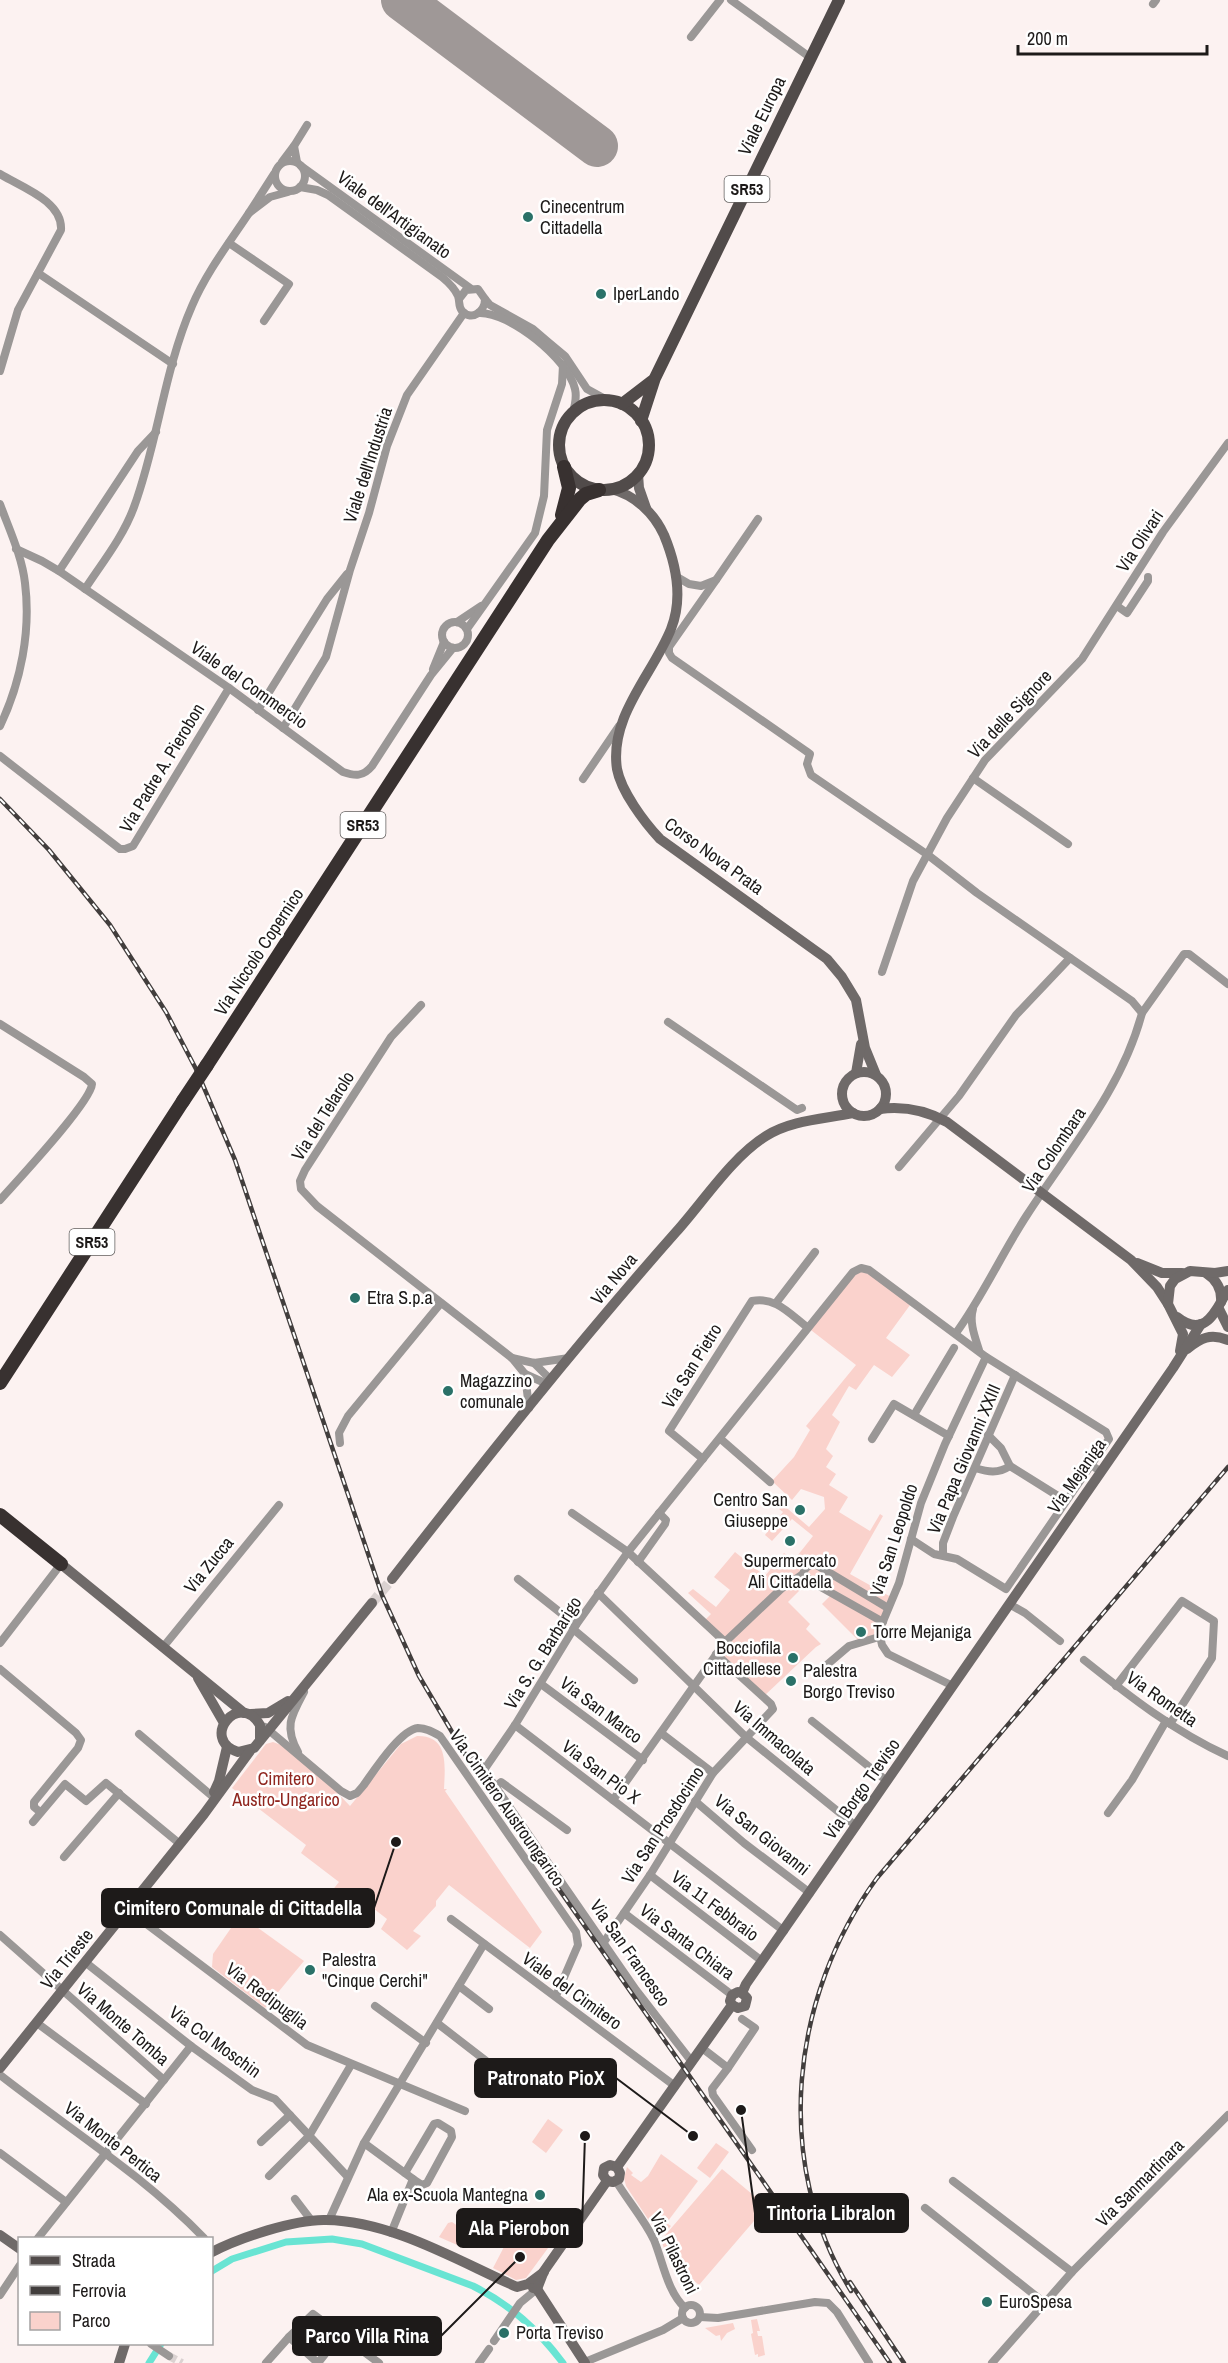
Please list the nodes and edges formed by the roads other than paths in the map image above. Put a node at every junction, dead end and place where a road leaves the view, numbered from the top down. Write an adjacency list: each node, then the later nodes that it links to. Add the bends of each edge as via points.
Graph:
1 (720, 0): 4 (street)
2 (731, 0): 5 (street)
3 (839, 0): 5 (main road, Viale Europa / SR53)
4 (691, 37)
5 (811, 58): 26 (main road, Viale Europa / SR53)
6 (307, 125): 7 (street)
7 (294, 146): 8 (street); 9 (street)
8 (282, 163): 9 (street); 11 (street)
9 (299, 164): 12 (street, via 304,179); 17 (street, Viale dell'Artigianato)
10 (0, 174): 16 (street, via 48,202 62,222)
11 (274, 174): 13 (street, via 277,184); 14 (street)
12 (300, 188): 13 (street); 18 (street, Viale dell'Artigianato, via 328,195 442,277)
13 (290, 191): 14 (street, via 270,197)
14 (249, 213): 15 (street)
15 (229, 243): 22 (street, via 289,284); 23 (street, via 191,307)
16 (38, 273): 23 (street); 25 (street, via 18,310)
17 (470, 288): 18 (street); 19 (street, Viale dell'Artigianato, via 481,292)
18 (459, 299): 20 (street, Viale dell'Artigianato)
19 (485, 299): 21 (street, via 485,307); 27 (street, Viale dell'Artigianato, via 533,329 565,356 587,389)
20 (464, 313): 21 (street); 41 (street, Viale dell'Industria, via 407,395 387,446)
21 (479, 313): 24 (street, via 506,320 554,353)
22 (264, 321)
23 (173, 364): 31 (street)
24 (563, 365): 29 (street, via 576,390); 47 (street, Viale del Commercio, via 562,384 547,430 544,496 535,532)
25 (0, 371)
26 (655, 378): 28 (main road, Viale Europa / SR53); 30 (main road, Viale Europa / SR53)
27 (607, 400): 28 (main road); 29 (main road, via 585,404)
28 (622, 404): 30 (main road)
29 (573, 412): 33 (main road, SR53, via 560,432)
30 (642, 421): 34 (main road, SR53, via 648,448)
31 (157, 431): 42 (street, via 138,451); 46 (street, via 134,508 120,537)
32 (1228, 443): 48 (street, Via Olivari, via 1163,532)
33 (564, 467): 35 (main road, via 579,483); 39 (highway, Via Niccolò Copernico / SR53, via 569,494)
34 (638, 474): 35 (main road, SR53, via 626,484); 37 (street)
35 (605, 490): 37 (street, via 622,492); 39 (highway, Via Niccolò Copernico / SR53, via 580,499)
36 (0, 504): 40 (street)
37 (646, 508): 43 (street, Corso Nova Prata, via 671,551)
38 (758, 519): 45 (street)
39 (548, 540): 116 (highway, Via Niccolò Copernico / SR53, bridge)
40 (16, 549): 42 (street, Viale del Commercio); 58 (street, via 25,582 26,631 20,671)
41 (350, 570): 56 (street, Viale dell'Industria, via 327,599); 59 (street, Viale dell'Industria, via 326,657)
42 (59, 571): 46 (street, Viale del Commercio)
43 (677, 577): 45 (street, via 701,586); 57 (street, Corso Nova Prata, via 672,628)
44 (1148, 577): 48 (street, via 1127,613)
45 (716, 580): 66 (street, via 669,647 669,653 810,754 807,764 811,775)
46 (85, 589): 55 (street, Viale del Commercio)
47 (487, 602): 49 (street, Viale del Commercio); 50 (street, Viale del Commercio)
48 (1116, 606): 53 (street, Via Olivari)
49 (457, 622): 50 (street); 51 (street, Viale del Commercio, via 448,623 442,630)
50 (467, 629): 52 (street, Viale del Commercio, via 464,645)
51 (444, 642): 52 (street); 54 (street, Viale del Commercio)
52 (453, 648): 54 (street, Viale del Commercio)
53 (1082, 658): 63 (street, Via delle Signore, via 985,760)
54 (431, 675): 59 (street, Viale del Commercio, via 366,773 355,776 343,772)
55 (229, 688): 56 (street, Viale del Commercio); 61 (street, Via Padre A. Pierobon, via 133,846 124,849)
56 (258, 710): 59 (street, Viale del Commercio)
57 (623, 720): 60 (street); 62 (street, Corso Nova Prata)
58 (0, 726)
59 (283, 728)
60 (603, 750): 62 (street); 64 (street)
61 (0, 756)
62 (617, 770): 74 (street, Corso Nova Prata, via 633,806 660,838 827,959 856,1000)
63 (973, 778): 65 (street); 66 (street, Via delle Signore)
64 (583, 779)
65 (1068, 844)
66 (928, 855): 67 (street); 68 (street, Via delle Signore, via 913,881)
67 (1070, 958): 71 (street, via 1132,1001); 84 (street, via 1016,1015)
68 (882, 972)
69 (1228, 984): 71 (street, Via Colombara, via 1200,961 1184,954)
70 (422, 1005): 95 (street, Via del Telarolo, via 391,1037 300,1181 301,1189 317,1206)
71 (1142, 1013): 86 (street, Via Colombara, via 1104,1102)
72 (668, 1022): 79 (street, via 797,1110)
73 (0, 1024): 87 (street, via 92,1084 77,1110)
74 (862, 1035): 75 (street, Corso Nova Prata); 76 (street, Corso Nova Prata)
75 (856, 1072): 76 (street); 78 (street, via 846,1080)
76 (876, 1075): 77 (street, Via Nova)
77 (886, 1091): 80 (street); 81 (street, Via Nova)
78 (842, 1099): 82 (street); 83 (street)
79 (802, 1108)
80 (880, 1109): 81 (street, Via Nova); 82 (street, Via Nova, via 870,1115)
81 (917, 1111): 84 (street, Via Nova)
82 (853, 1113): 83 (street, Via Nova)
83 (828, 1118): 110 (street, Via Nova, via 776,1130 751,1147)
84 (940, 1118): 85 (street); 86 (street, Via Nova)
85 (899, 1167)
86 (1042, 1193): 89 (street, Via Nova); 94 (street, Via Colombara)
87 (0, 1200)
88 (815, 1252): 96 (street)
89 (1131, 1260): 92 (street, Via Nova, via 1162,1274); 97 (street, Via Nova)
90 (1228, 1271): 91 (street)
91 (1206, 1273): 92 (street); 98 (street, via 1220,1288)
92 (1182, 1274): 97 (street, via 1170,1286)
93 (1228, 1290): 98 (street, Via Mejaniga)
94 (978, 1297): 103 (street, Via Colombara); 108 (street, Via Colombara, via 971,1314 973,1333)
95 (441, 1302): 109 (street, Via del Telarolo); 123 (street, via 348,1416 339,1433)
96 (776, 1303): 101 (street); 124 (street, Via San Pietro, via 752,1301 669,1431)
97 (1168, 1304): 99 (street, Via Mejaniga)
98 (1224, 1308): 100 (street, Via Mejaniga); 102 (street)
99 (1174, 1315): 100 (street, via 1186,1323); 112 (street, Via Mejaniga, via 1183,1334)
100 (1203, 1323): 104 (street); 107 (street, Via Mejaniga)
101 (807, 1327): 103 (street, via 853,1272 861,1268 874,1273); 124 (street)
102 (1228, 1327)
103 (956, 1333): 108 (street)
104 (1228, 1335)
105 (1228, 1340): 107 (street, Via Mejaniga, via 1202,1337)
106 (954, 1348): 118 (street)
107 (1184, 1352): 112 (street, Via Mejaniga)
108 (982, 1354): 114 (street); 120 (street, Via San Leopoldo)
109 (512, 1358): 111 (street); 113 (street)
110 (569, 1358): 111 (street); 115 (street, Via Nova)
111 (534, 1363): 115 (street)
112 (1173, 1368): 127 (street, Via Mejaniga)
113 (525, 1374): 115 (street); 117 (street)
114 (1015, 1375): 119 (street, Via Papa Giovanni XXIII); 127 (street, via 1106,1431 1109,1436)
115 (549, 1382): 117 (street, Via Nova)
116 (0, 1383)
117 (529, 1408): 141 (street, Via Nova)
118 (914, 1415): 120 (street); 121 (street, via 894,1404)
119 (988, 1435): 125 (street, via 1001,1448); 126 (street, Via Papa Giovanni XXIII)
120 (949, 1436): 134 (street, Via San Leopoldo, via 928,1484)
121 (872, 1439)
122 (723, 1441): 128 (street)
123 (340, 1443)
124 (703, 1459): 132 (street)
125 (1010, 1466): 126 (street, via 989,1472); 129 (street)
126 (975, 1468): 136 (street, Via Papa Giovanni XXIII, via 943,1543)
127 (1096, 1468): 129 (street); 139 (street, Via Mejaniga)
128 (770, 1482)
129 (1066, 1502): 139 (street)
130 (279, 1505): 153 (street, Via Zucca)
131 (572, 1513): 135 (street)
132 (659, 1513): 135 (street); 137 (street, via 665,1524)
133 (0, 1515): 138 (highway)
134 (911, 1539): 136 (street, Via Papa Giovanni XXIII, via 934,1554); 146 (street, Via San Leopoldo)
135 (628, 1552): 137 (street); 143 (street, Via S. G. Barbarigo)
136 (943, 1555): 139 (street, Via Papa Giovanni XXIII, via 957,1559 1006,1589)
137 (638, 1562): 151 (street)
138 (61, 1564): 152 (street); 153 (street)
139 (1024, 1571): 145 (street, Via Mejaniga)
140 (803, 1574): 146 (street, via 815,1564); 147 (street); 151 (street, via 781,1589)
141 (392, 1579)
142 (518, 1579): 148 (street)
143 (598, 1593): 148 (street, Via S. G. Barbarigo); 162 (street, Via Immacolata)
144 (372, 1603): 159 (street)
145 (1009, 1604): 150 (street); 163 (street, Via Borgo Treviso)
146 (888, 1608): 147 (street, Via San Leopoldo)
147 (883, 1622): 149 (street, Via San Leopoldo)
148 (574, 1627): 160 (street); 161 (street, Via S. G. Barbarigo)
149 (879, 1637): 158 (street, via 849,1646); 163 (street, via 888,1653)
150 (1060, 1641)
151 (725, 1642): 154 (street)
152 (0, 1643)
153 (164, 1646): 156 (street)
154 (716, 1654): 162 (street); 173 (street, Via San Prosdocimo, via 773,1709)
155 (1084, 1660): 164 (street, Via Rometta)
156 (191, 1668): 165 (street); 167 (street)
157 (0, 1669): 188 (street, via 81,1740 34,1802)
158 (822, 1669)
159 (310, 1680): 165 (street, via 283,1706); 170 (street, Via Trieste); 176 (street, Via Cimitero Austroungarico, via 292,1714 289,1729)
160 (634, 1680)
161 (541, 1684): 169 (street, Via S. G. Barbarigo); 179 (street, Via San Marco)
162 (694, 1686): 171 (street); 173 (street, Via Immacolata)
163 (953, 1686): 182 (street, Via Borgo Treviso)
164 (1116, 1686): 168 (street, Via Rometta); 168 (street, via 1182,1601 1214,1621 1212,1658)
165 (251, 1716): 167 (street, via 232,1715); 170 (street, Via Cimitero Austroungarico); 174 (street, via 262,1730)
166 (812, 1721): 182 (street)
167 (224, 1723): 175 (street, via 222,1736)
168 (1168, 1723): 177 (street, Via Rometta); 189 (street)
169 (515, 1725): 180 (street, Via S. G. Barbarigo); 186 (street, Via San Pio X)
170 (269, 1731): 174 (street, Via Trieste); 176 (street, Via Cimitero Austroungarico)
171 (661, 1733): 179 (street); 181 (street)
172 (139, 1734): 185 (street)
173 (746, 1737): 181 (street, Via San Prosdocimo); 192 (street, Via Immacolata)
174 (256, 1746): 175 (street, via 238,1752); 176 (street, Via Cimitero Austroungarico, via 272,1739); 190 (street, Via Trieste)
175 (227, 1747): 185 (street, Via Trieste)
176 (300, 1756): 210 (street, Via Cimitero Austroungarico, via 350,1796 357,1793 402,1736 416,1728 440,1736 576,1932 578,1945)
177 (1228, 1756)
178 (475, 1757): 180 (street)
179 (643, 1760): 186 (street)
180 (484, 1770): 183 (street, Via San Francesco)
181 (713, 1773): 187 (street, Via San Prosdocimo)
182 (887, 1781): 192 (street, Via Borgo Treviso)
183 (495, 1787): 193 (street, via 501,1782); 204 (street, Via San Francesco)
184 (118, 1793): 188 (street, via 105,1783 86,1801 67,1783); 195 (street); 196 (street)
185 (212, 1796): 190 (street, Via Trieste)
186 (613, 1800): 194 (street, Via San Pio X)
187 (695, 1801): 194 (street, Via San Prosdocimo); 198 (street, Via San Giovanni)
188 (40, 1812): 191 (street)
189 (1108, 1812)
190 (204, 1814): 195 (street, Via Trieste)
191 (33, 1822)
192 (856, 1826): 198 (street, Via Borgo Treviso)
193 (567, 1830)
194 (670, 1842): 197 (street, Via San Prosdocimo); 202 (street, Via San Pio X)
195 (180, 1844): 199 (street, Via Trieste)
196 (64, 1857)
197 (650, 1875): 200 (street, Via San Prosdocimo); 206 (street, Via 11 Febbraio)
198 (810, 1893): 202 (street, Via Borgo Treviso)
199 (128, 1910): 207 (street, Via Trieste); 221 (street, Via Redipuglia, via 307,2045)
200 (624, 1913): 204 (street, Via San Prosdocimo); 211 (street, Via Santa Chiara)
201 (452, 1919): 205 (street, Viale del Cimitero)
202 (784, 1931): 206 (street, Via Borgo Treviso)
203 (0, 1935): 209 (street, Via Monte Tomba)
204 (603, 1942): 220 (street, Via San Francesco)
205 (484, 1944): 208 (street); 210 (street, Viale del Cimitero)
206 (762, 1961): 211 (street, Via Borgo Treviso)
207 (85, 1962): 209 (street, Via Trieste); 218 (street, Via Col Moschin)
208 (459, 1986): 213 (street); 216 (street)
209 (62, 1991): 215 (street, Via Trieste); 226 (street, Via Monte Tomba)
210 (556, 1996): 228 (street, Viale del Cimitero)
211 (735, 1998): 219 (street, Via Borgo Treviso)
212 (375, 2006): 217 (street)
213 (489, 2009)
214 (742, 2019): 222 (street, via 756,2028)
215 (37, 2023): 223 (street, Via Trieste); 229 (street)
216 (437, 2023): 217 (street); 224 (street)
217 (426, 2043): 227 (street)
218 (191, 2046): 226 (street); 231 (street, Via Col Moschin, via 252,2090 275,2099)
219 (702, 2048): 220 (street, Via Borgo Treviso); 222 (street)
220 (692, 2062): 228 (street, Via Borgo Treviso)
221 (351, 2065): 227 (street, Via Redipuglia); 233 (street)
222 (728, 2067): 236 (street, via 712,2089 713,2095)
223 (0, 2068)
224 (503, 2074)
225 (0, 2075): 238 (street, Via Monte Pertica)
226 (164, 2080): 229 (street)
227 (400, 2085): 230 (street, Via Redipuglia); 235 (street)
228 (675, 2086): 243 (street, Via Borgo Treviso, via 617,2167 604,2168 603,2175)
229 (146, 2104): 238 (street)
230 (465, 2111)
231 (290, 2115): 233 (street, Via Col Moschin); 234 (street)
232 (1228, 2115): 260 (street, Via Sanmartinara)
233 (309, 2136): 240 (street); 241 (street, Via Col Moschin)
234 (261, 2142)
235 (364, 2143): 239 (street); 241 (street)
236 (752, 2150)
237 (0, 2153): 246 (street)
238 (105, 2153): 246 (street); 253 (street, Via Monte Pertica)
239 (405, 2173): 242 (street); 242 (street, via 434,2124 451,2131 452,2137 427,2182 422,2184)
240 (269, 2176)
241 (347, 2176): 249 (street)
242 (413, 2179): 250 (street)
243 (611, 2181): 259 (street, Via Borgo Treviso); 266 (street, Via Pilastroni, via 633,2205 653,2239 675,2295)
244 (953, 2181): 260 (street)
245 (295, 2199): 248 (street)
246 (66, 2202): 252 (street)
247 (925, 2208): 265 (street)
248 (311, 2220): 249 (street); 255 (street)
249 (329, 2220): 250 (street)
250 (391, 2233): 261 (street)
251 (0, 2235): 256 (street)
252 (39, 2237)
253 (203, 2237)
254 (213, 2245): 255 (street)
255 (224, 2246): 257 (street)
256 (18, 2248)
257 (213, 2252)
258 (18, 2268): 263 (street)
259 (544, 2272): 261 (street, Via Borgo Treviso); 262 (street, Via Borgo Treviso)
260 (1072, 2272): 265 (street, Via Sanmartinara)
261 (520, 2286): 262 (street); 264 (street)
262 (537, 2289): 264 (street, Via Borgo Treviso); 277 (street)
263 (0, 2295)
264 (520, 2304): 271 (street, Via Borgo Treviso)
265 (1046, 2304): 284 (street, Via Sanmartinara)
266 (685, 2308): 267 (street, via 697,2307); 268 (street)
267 (699, 2317): 268 (street, via 692,2323); 283 (street, via 718,2318 828,2302)
268 (683, 2318): 277 (street)
269 (340, 2335): 270 (street, via 315,2314); 276 (street); 280 (street)
270 (289, 2337): 279 (street); 280 (street)
271 (494, 2341)
272 (124, 2345): 278 (street)
273 (154, 2345): 275 (street)
274 (489, 2349): 282 (street)
275 (169, 2356)
276 (368, 2360): 281 (street)
277 (585, 2362)
278 (119, 2363)
279 (266, 2363)
280 (318, 2363)
281 (379, 2363)
282 (479, 2363)
283 (869, 2363)
284 (992, 2363)

